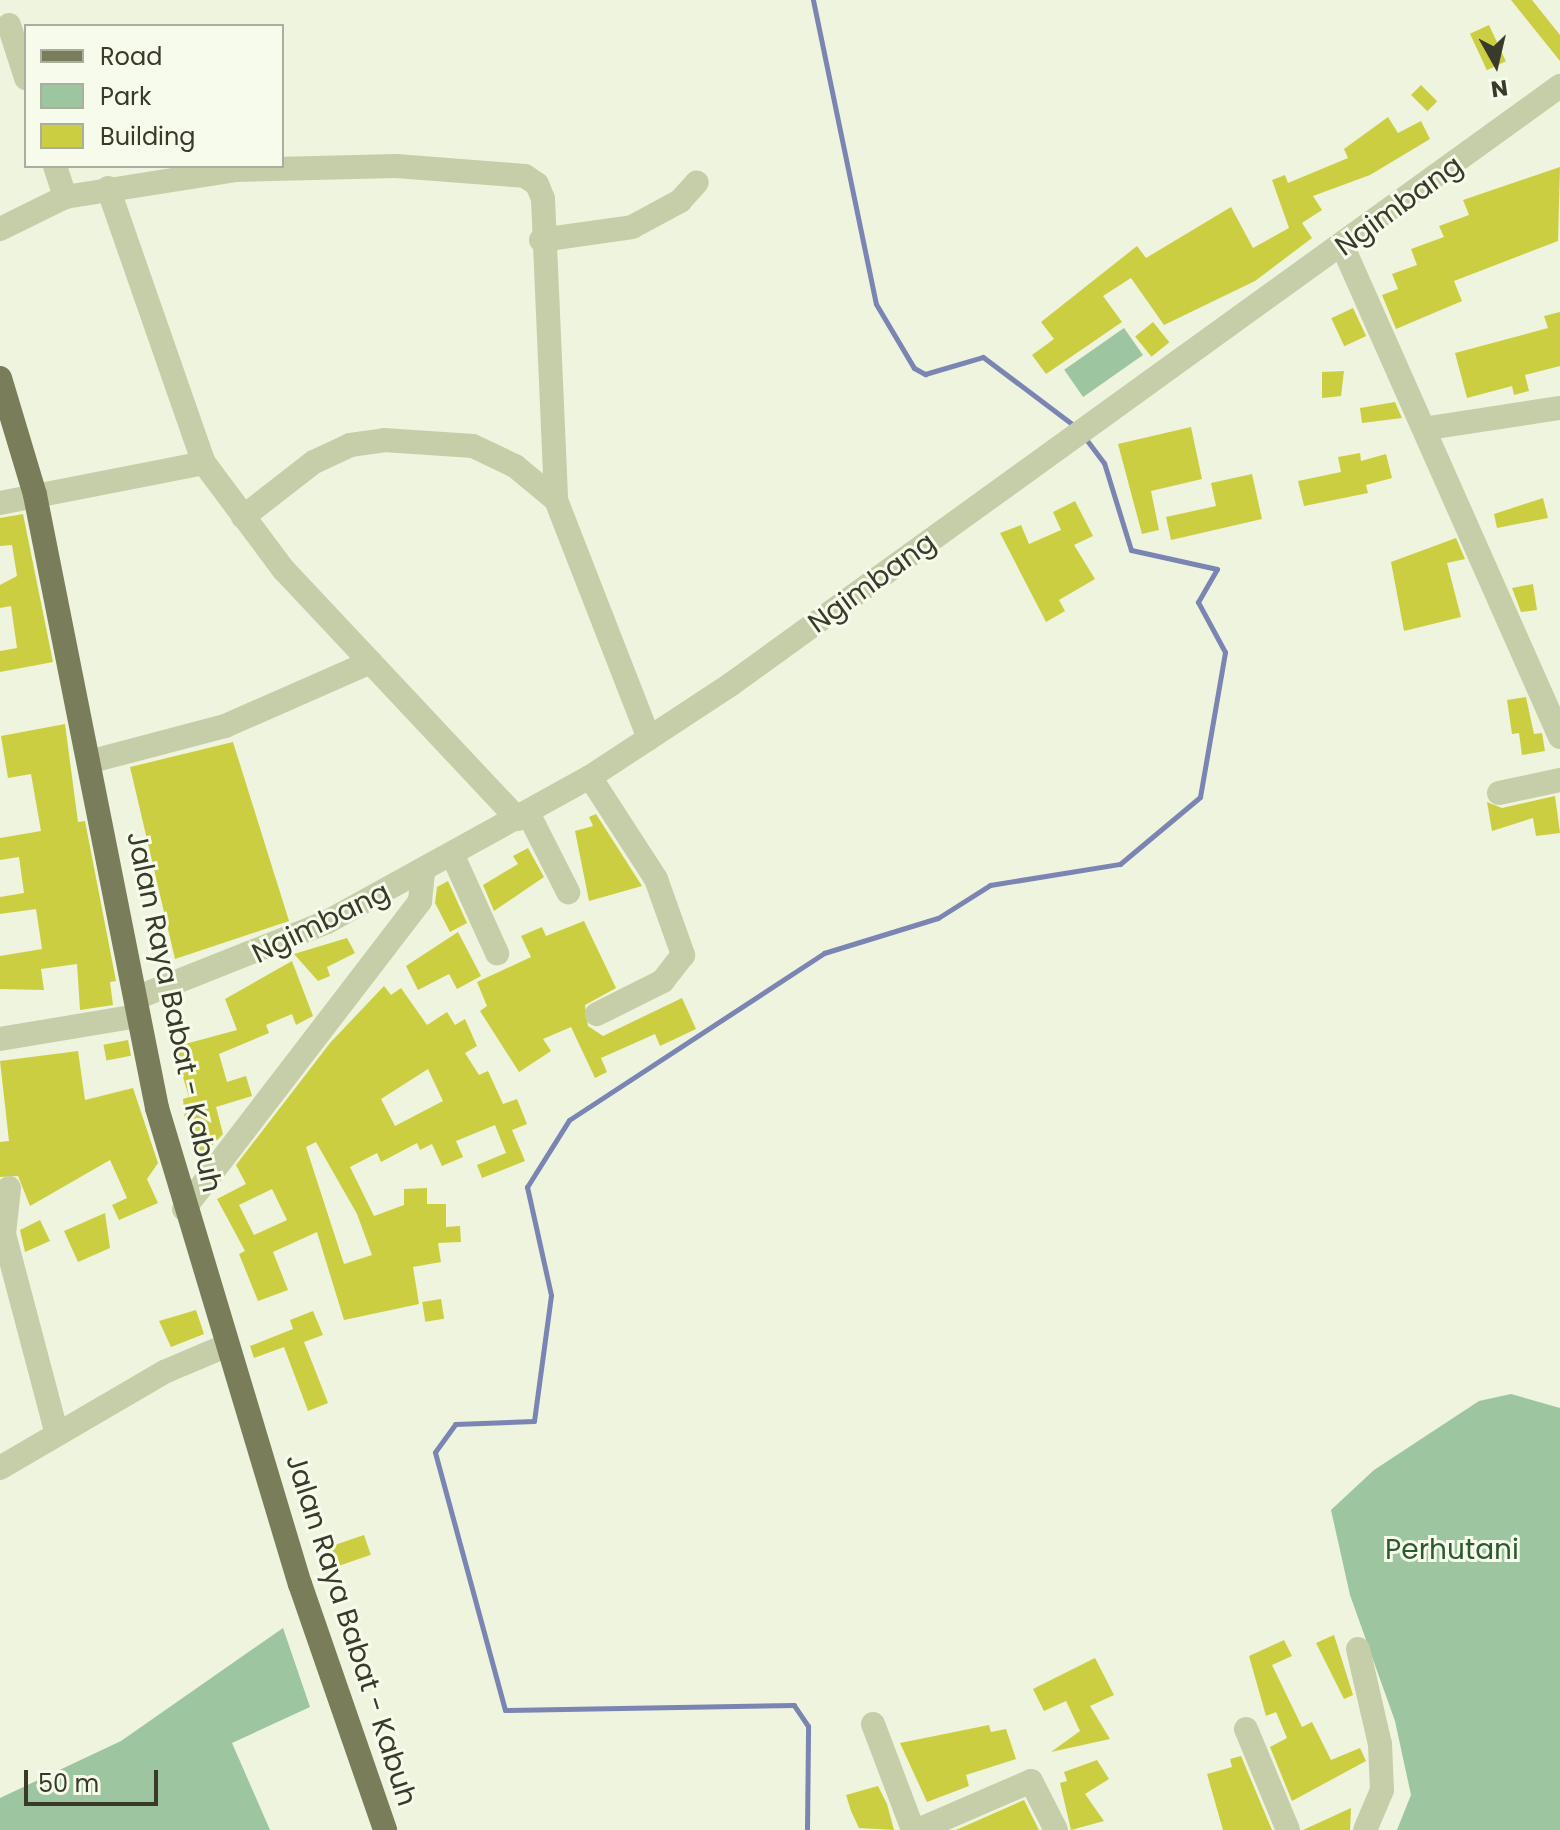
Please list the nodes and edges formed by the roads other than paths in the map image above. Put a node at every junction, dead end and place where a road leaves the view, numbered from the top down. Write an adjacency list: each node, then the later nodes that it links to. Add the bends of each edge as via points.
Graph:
1 (9, 25): 2 (street)
2 (24, 72)
3 (1560, 86): 10 (street, Ngimbang)
4 (56, 168): 7 (street)
5 (697, 182): 9 (street, via 632,227)
6 (108, 188): 7 (street); 9 (street, via 235,170 396,166 525,176 543,199); 14 (street)
7 (65, 197): 8 (street)
8 (0, 229)
9 (541, 240): 16 (street)
10 (1343, 247): 13 (street); 21 (street, Ngimbang)
11 (0, 378): 15 (main road, Jalan Raya Babat - Kabuh)
12 (1560, 408): 13 (street)
13 (1429, 428): 20 (street)
14 (204, 463): 15 (street); 18 (street)
15 (35, 495): 17 (street); 22 (main road, Jalan Raya Babat - Kabuh)
16 (556, 500): 18 (street, via 515,466 473,446 384,440 350,445 314,462); 21 (street)
17 (0, 503)
18 (243, 517): 19 (street)
19 (371, 662): 22 (street, via 225,726); 26 (street)
20 (1560, 737)
21 (649, 738): 23 (street, Ngimbang)
22 (92, 761): 31 (main road, Jalan Raya Babat - Kabuh)
23 (590, 777): 26 (street, Ngimbang); 32 (street, via 656,879 683,955 663,981)
24 (1560, 780): 25 (street)
25 (1499, 793)
26 (523, 816): 27 (street, Ngimbang); 29 (street)
27 (453, 856): 28 (street, Ngimbang); 30 (street)
28 (423, 873): 31 (street, Ngimbang); 35 (street, via 420,901)
29 (568, 892)
30 (497, 953)
31 (137, 1007): 33 (street, Ngimbang); 35 (main road, Jalan Raya Babat - Kabuh)
32 (597, 1014)
33 (0, 1039)
34 (9, 1188): 37 (street, via 7,1247)
35 (184, 1209): 36 (main road, Jalan Raya Babat - Kabuh)
36 (228, 1345): 37 (street); 42 (main road, Jalan Raya Babat - Kabuh)
37 (56, 1431): 38 (street)
38 (0, 1468)
39 (1358, 1649): 46 (street, via 1380,1744 1382,1790)
40 (873, 1724): 43 (street)
41 (1246, 1729): 45 (street)
42 (385, 1830)
43 (915, 1830): 44 (street, via 1031,1781)
44 (1056, 1830)
45 (1288, 1830)
46 (1365, 1830)

